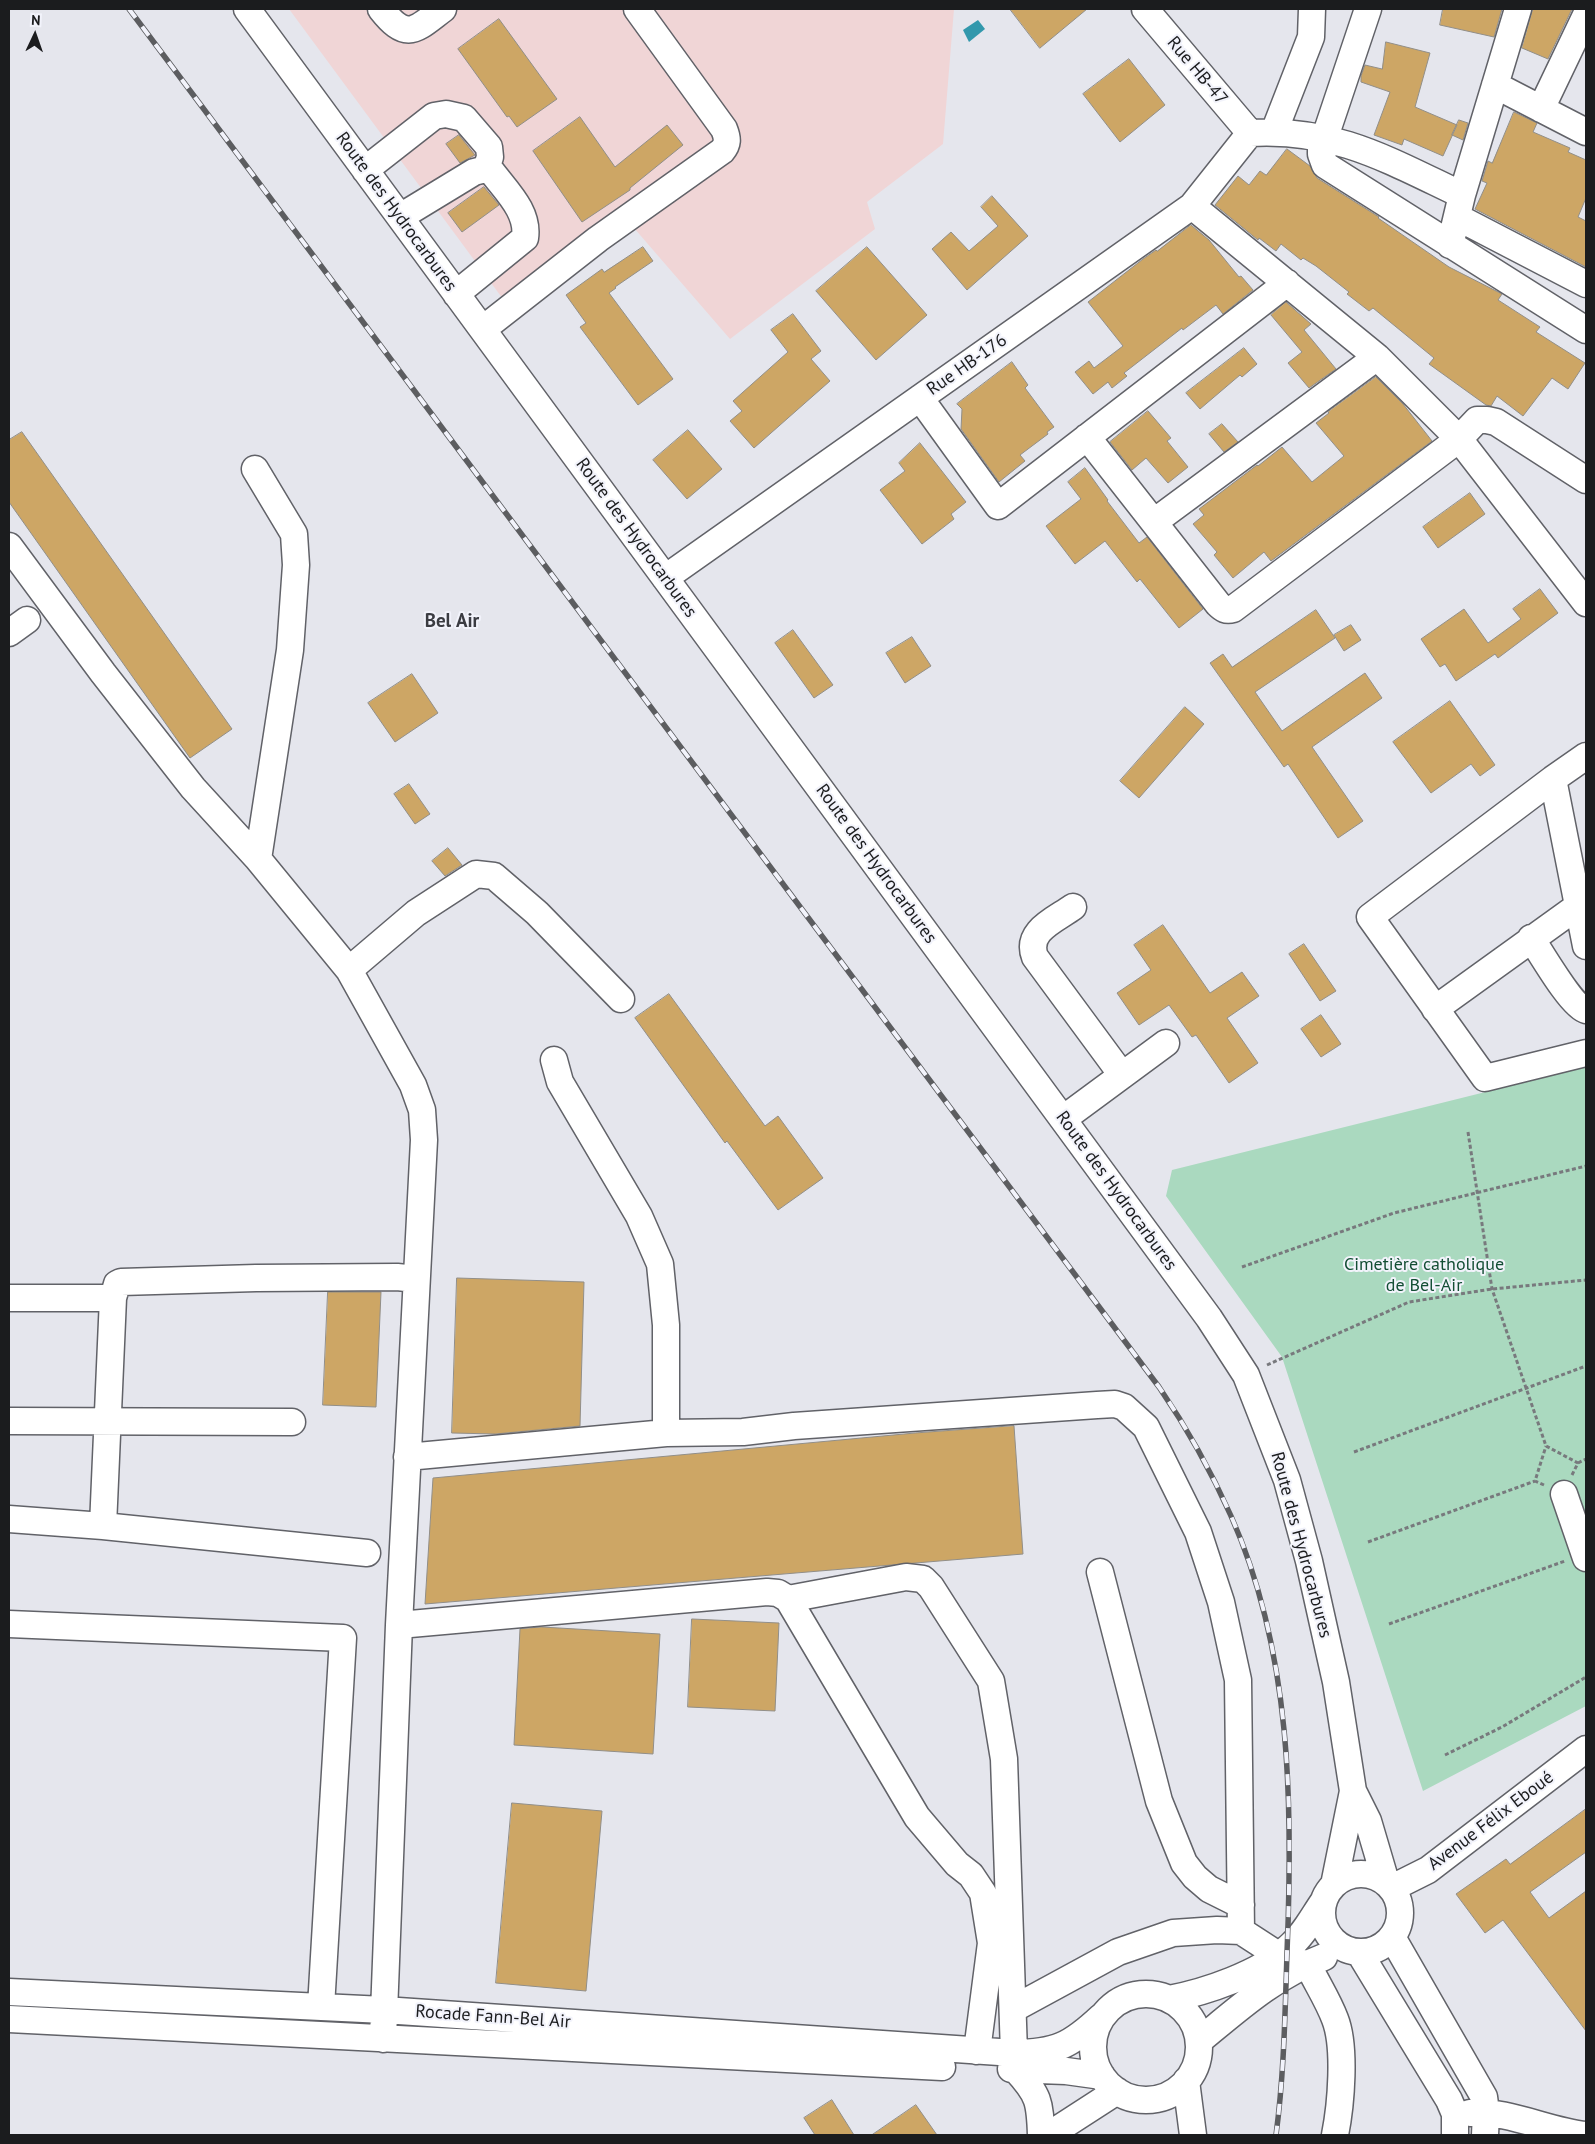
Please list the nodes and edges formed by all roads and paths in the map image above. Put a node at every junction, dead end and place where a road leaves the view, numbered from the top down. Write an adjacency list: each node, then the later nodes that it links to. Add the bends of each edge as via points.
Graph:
1 (247, 9): 16 (street, Route des Hydrocarbures)
2 (381, 9): 3 (street, via 392,23 408,30 417,28)
3 (443, 9)
4 (637, 9): 24 (street, via 724,130 727,145 722,152 598,239)
5 (1145, 9): 12 (street, Rue HB-47)
6 (1312, 9): 12 (street, Rue HB-176, via 1311,37)
7 (1368, 9): 14 (street)
8 (1518, 9): 10 (street)
9 (1586, 15): 11 (street)
10 (1495, 85): 11 (street); 18 (street)
11 (1541, 109): 13 (street)
12 (1262, 132): 14 (street); 17 (street, Rue HB-176)
13 (1586, 132)
14 (1325, 137): 18 (street, via 1367,150); 20 (street, via 1321,154 1325,165)
15 (486, 169): 16 (street, via 489,147 464,118 446,114 434,116); 19 (street, via 474,172); 23 (street, via 492,172 524,215 525,238)
16 (365, 170): 19 (street, Route des Hydrocarbures)
17 (1192, 206): 21 (street); 27 (street, Rue HB-176)
18 (1459, 206): 20 (street); 22 (street)
19 (400, 217): 23 (street, Route des Hydrocarbures)
20 (1450, 245): 25 (street)
21 (1287, 283): 26 (street); 28 (street)
22 (1586, 284)
23 (456, 294): 24 (street, Route des Hydrocarbures)
24 (483, 330): 34 (street, Route des Hydrocarbures)
25 (1586, 330)
26 (1377, 357): 29 (street); 32 (street)
27 (920, 398): 28 (street, via 998,506); 34 (street, Rue HB-176)
28 (1087, 437): 32 (street)
29 (1459, 439): 31 (street, via 1477,420 1496,422); 32 (street, via 1233,609 1224,610 1218,604); 35 (street)
30 (255, 470): 38 (street, via 294,534 296,565 290,650)
31 (1586, 480)
32 (1154, 522)
33 (9, 546): 38 (street, via 192,788)
34 (665, 578): 51 (street, Route des Hydrocarbures)
35 (1585, 599)
36 (1586, 756): 37 (street)
37 (1553, 779): 39 (street); 45 (street, via 1370,917)
38 (258, 859): 43 (street)
39 (1578, 906): 41 (street); 42 (street)
40 (1073, 907): 50 (street, via 1037,932 1032,949)
41 (1531, 938): 45 (street); 46 (street, via 1570,996)
42 (1586, 946)
43 (349, 970): 44 (street, via 416,913 476,874 494,876 537,913); 56 (street, via 412,1085 422,1110 424,1140)
44 (621, 999)
45 (1435, 1009): 48 (street, via 1485,1078)
46 (1586, 1010)
47 (1166, 1043): 50 (street)
48 (1586, 1053)
49 (554, 1060): 67 (street, via 560,1082 639,1216 660,1264 666,1325)
50 (1122, 1075): 51 (street)
51 (1063, 1119): 62 (street, Route des Hydrocarbures, via 1209,1318)
52 (1468, 1132): 54 (path)
53 (1586, 1166): 54 (path)
54 (1476, 1194): 55 (path, via 1394,1213); 58 (path)
55 (1242, 1267)
56 (416, 1279): 60 (street, via 256,1278 122,1282 114,1287); 70 (street)
57 (1586, 1280): 58 (path)
58 (1492, 1289): 62 (path, via 1409,1302); 63 (path)
59 (9, 1298): 60 (street)
60 (112, 1298): 65 (street)
61 (1586, 1366): 63 (path)
62 (1246, 1375): 88 (street, Route des Hydrocarbures, via 1287,1480 1309,1561 1336,1682)
63 (1524, 1388): 68 (path); 69 (path)
64 (9, 1421): 65 (street)
65 (107, 1421): 66 (street); 76 (street)
66 (292, 1422)
67 (666, 1432): 70 (street); 91 (street, via 744,1432 1115,1404 1132,1412 1146,1427 1198,1532 1221,1602 1238,1680)
68 (1546, 1446): 72 (path); 73 (path)
69 (1354, 1452)
70 (408, 1456): 84 (street)
71 (1586, 1460): 72 (path)
72 (1578, 1462): 74 (path)
73 (1535, 1481): 74 (path); 77 (path)
74 (1564, 1494): 79 (street)
75 (9, 1519): 76 (street)
76 (102, 1526): 78 (street)
77 (1368, 1542)
78 (368, 1553)
79 (1586, 1556): 83 (path)
80 (1100, 1572): 91 (street, via 1159,1801 1180,1854 1195,1877 1209,1889)
81 (788, 1599): 84 (street, via 768,1592); 101 (street, via 906,1577 923,1578 991,1681 1004,1759); 106 (street, via 917,1817 957,1864 971,1875 983,1893 991,1943)
82 (9, 1624): 99 (street, via 343,1638)
83 (1389, 1624)
84 (399, 1625): 100 (street)
85 (1586, 1677): 87 (path, via 1502,1727)
86 (1586, 1748): 89 (street, Avenue Félix Eboué, via 1428,1870)
87 (1445, 1755)
88 (1353, 1791): 89 (street, Route des Hydrocarbures, via 1368,1821); 90 (street, Route des Hydrocarbures)
89 (1389, 1885): 90 (street, via 1376,1876 1353,1874 1342,1878); 93 (street, via 1398,1900 1400,1913)
90 (1328, 1894): 94 (street, via 1322,1914 1324,1926 1337,1944); 95 (street, via 1300,1936)
91 (1241, 1905): 92 (street)
92 (1241, 1931): 95 (street); 101 (street, via 1173,1934 1118,1952)
93 (1392, 1937): 94 (street, via 1371,1951); 110 (street, via 1484,2098)
94 (1353, 1951): 96 (street); 111 (street, via 1449,2100)
95 (1278, 1956): 98 (street, via 1221,1985)
96 (1307, 1963): 105 (street, via 1250,1998); 116 (street, via 1336,2020 1341,2055 1340,2114)
97 (9, 1992): 99 (street, Rocade Fann-Bel Air)
98 (1169, 1999): 102 (street, via 1139,1994 1124,1998); 105 (street, via 1183,2009 1194,2024)
99 (321, 2007): 100 (street, Rocade Fann-Bel Air)
100 (384, 2010): 104 (street); 106 (street, Rocade Fann-Bel Air)
101 (1013, 2010): 107 (street)
102 (1101, 2017): 107 (street, via 1080,2036 1062,2046); 109 (street, via 1093,2047 1095,2062)
103 (9, 2019): 104 (street, Rocade Fann-Bel Air)
104 (383, 2039): 106 (street, Rocade Fann-Bel Air)
105 (1199, 2041): 108 (street, via 1196,2062)
106 (976, 2060): 107 (street)
107 (1015, 2061): 109 (street, via 1074,2072); 113 (street, via 1039,2101)
108 (1186, 2080): 109 (street, via 1177,2089 1154,2099 1134,2098); 115 (street)
109 (1109, 2083): 114 (street)
110 (1486, 2124): 111 (street); 112 (street)
111 (1455, 2125)
112 (1578, 2132)
113 (1042, 2135)
114 (1049, 2135)
115 (1193, 2135)
116 (1335, 2135)

